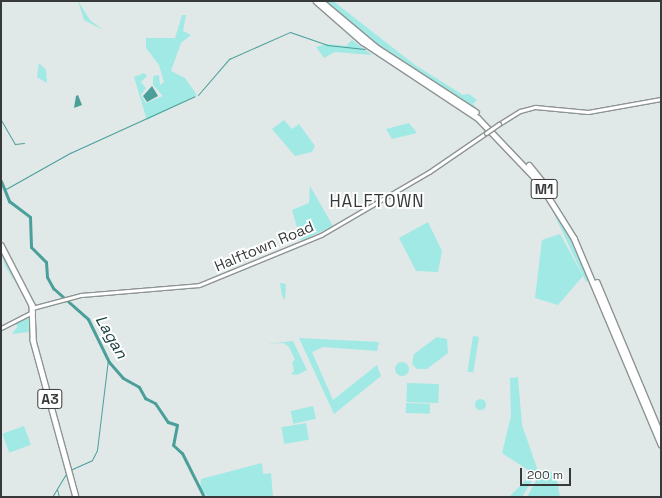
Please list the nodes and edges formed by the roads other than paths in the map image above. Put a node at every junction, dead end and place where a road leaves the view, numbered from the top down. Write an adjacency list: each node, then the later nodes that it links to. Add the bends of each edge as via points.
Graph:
1 (316, 1): 8 (highway, M1, via 374,50 467,109 500,137 539,182 574,238)
2 (321, 1): 7 (highway, M1, via 376,47 467,104 537,174 581,246)
3 (661, 99): 5 (street, Halftown Road, bridge, via 588,112 535,107 520,111 434,169 321,234 199,285 71,297)
4 (1, 246): 5 (highway, A3)
5 (33, 310): 6 (street, Halftown Road); 9 (highway, A3, via 33,340 67,472)
6 (1, 328)
7 (661, 435)
8 (661, 444)
9 (76, 497)

